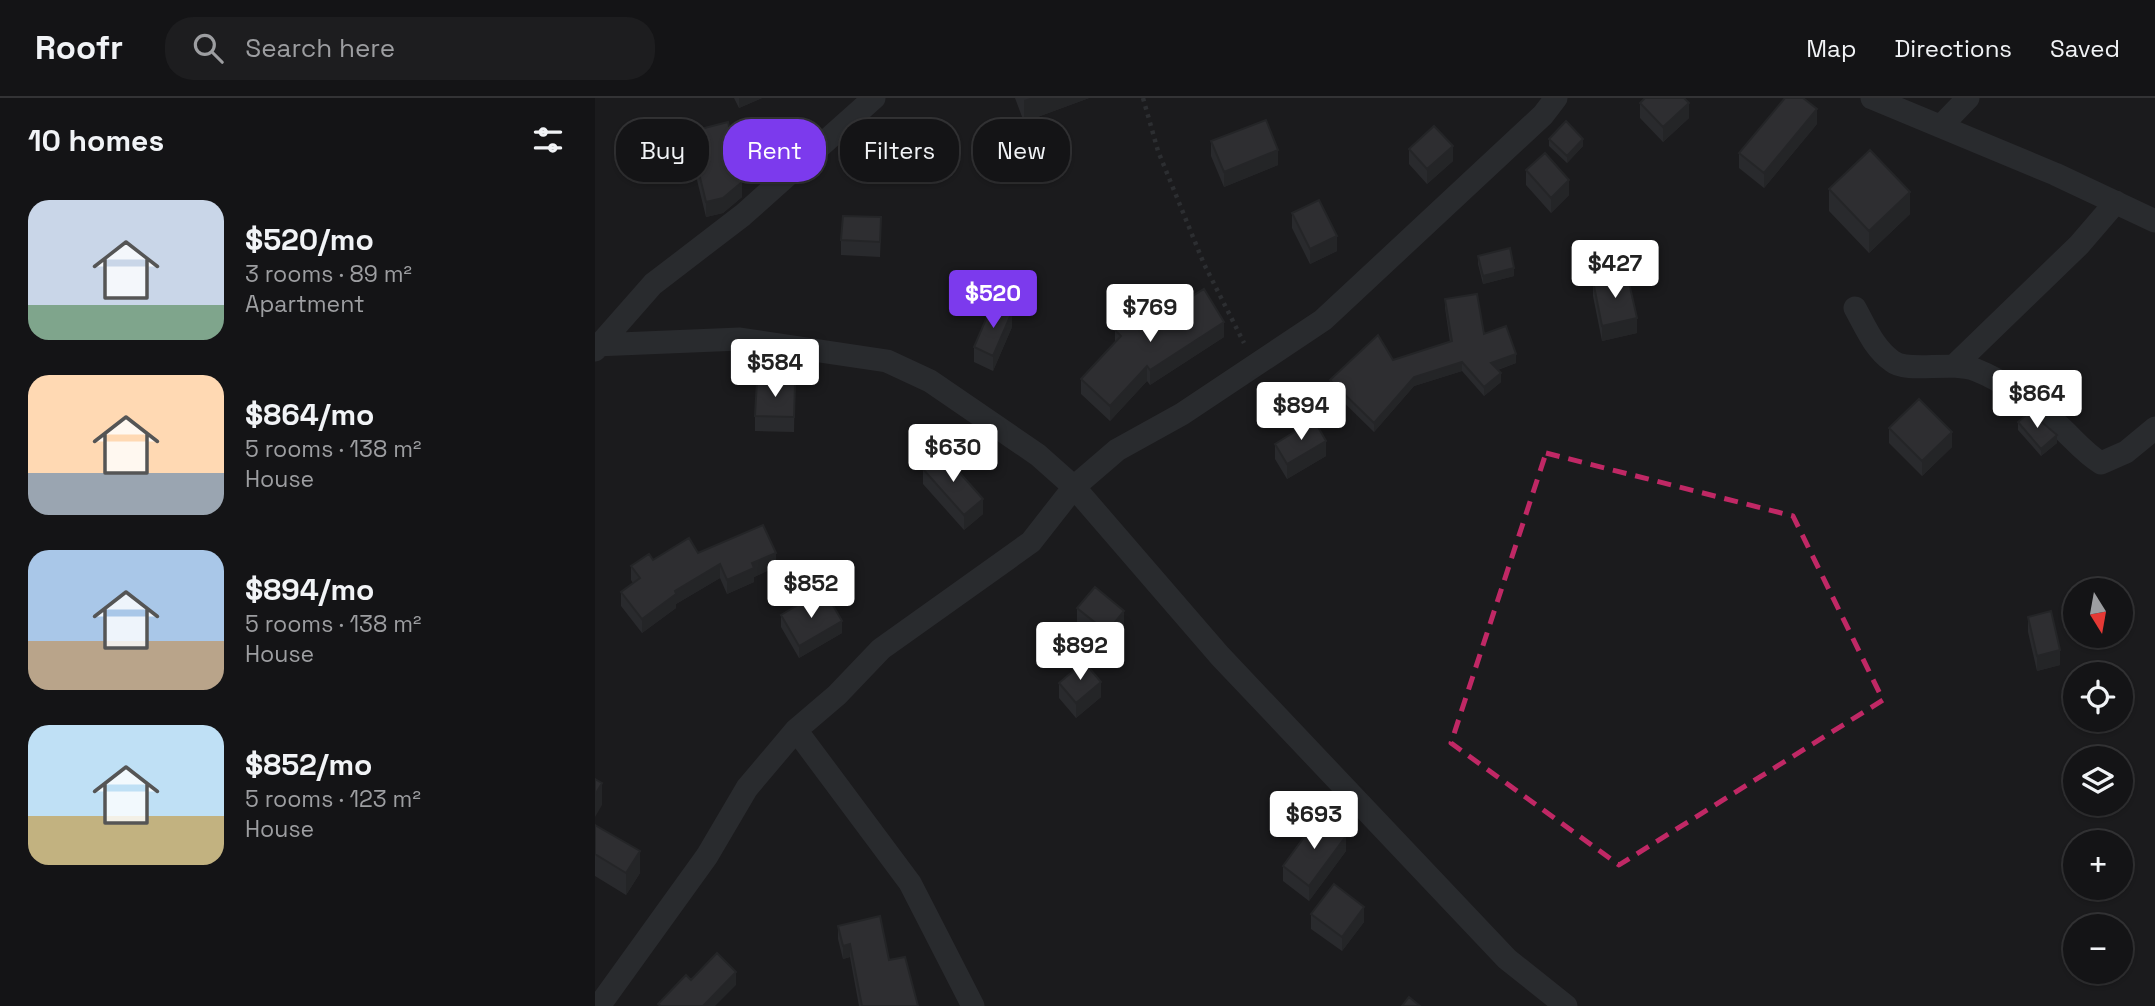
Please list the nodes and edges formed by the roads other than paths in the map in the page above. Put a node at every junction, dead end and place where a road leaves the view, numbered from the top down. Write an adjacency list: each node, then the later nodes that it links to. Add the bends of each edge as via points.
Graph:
1 (874, 98): 9 (street, via 743,215 653,284)
2 (1556, 98): 12 (street, via 1323,320 1182,414 1117,450)
3 (1873, 98): 5 (street)
4 (1968, 98): 5 (street)
5 (1941, 126): 6 (street)
6 (2116, 202): 7 (street); 10 (street)
7 (2155, 221)
8 (1855, 308): 10 (street, via 1874,344 1894,363 1911,368)
9 (596, 346): 12 (street, via 740,339 887,362 930,381 1038,456)
10 (1956, 364): 11 (street, via 2000,382 2056,422 2101,463 2126,452)
11 (2155, 428)
12 (1074, 487): 13 (street, via 1031,542 881,649); 16 (street, via 1220,656 1507,959)
13 (796, 730): 14 (street, via 747,789 707,856); 15 (street, via 910,883)
14 (599, 1006)
15 (973, 1006)
16 (1566, 1006)

